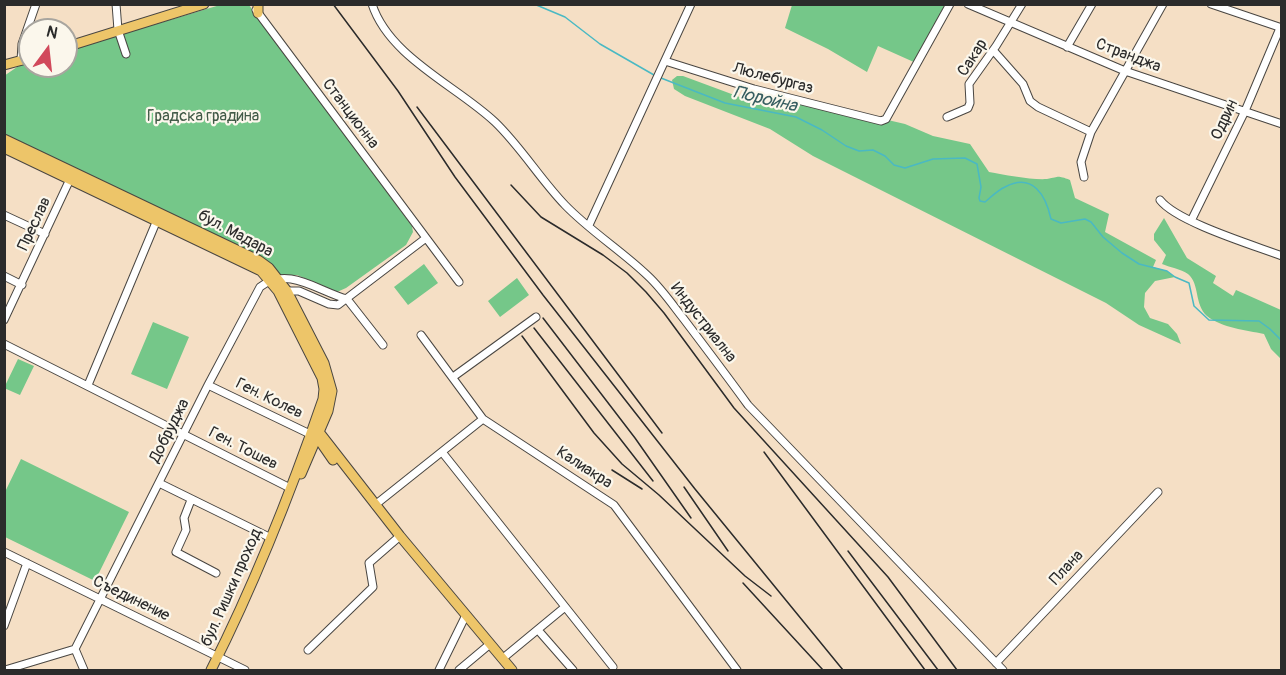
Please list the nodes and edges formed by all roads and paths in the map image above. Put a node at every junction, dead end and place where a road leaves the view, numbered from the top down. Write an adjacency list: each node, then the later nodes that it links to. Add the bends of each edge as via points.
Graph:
1 (116, 4): 14 (street)
2 (204, 4): 14 (main road)
3 (372, 4): 35 (street, Индустриална, via 385,30 399,46 495,122 558,198)
4 (691, 4): 20 (street)
5 (950, 4): 20 (street, Люлебургаз, via 886,119 881,121)
6 (968, 4): 12 (street, Странджа)
7 (1022, 4): 12 (street, Сакар)
8 (1092, 4): 16 (street)
9 (1163, 4): 22 (street)
10 (1211, 4): 13 (street)
11 (256, 7): 37 (street, Станционна)
12 (1011, 23): 16 (street, Странджа); 17 (street, Сакар)
13 (1281, 28): 23 (street, Одрин)
14 (118, 30): 15 (main road); 18 (street)
15 (78, 43)
16 (1067, 47): 22 (street, Странджа)
17 (993, 50): 24 (street, Сакар, via 969,84 968,108); 26 (street, via 1023,84 1030,101)
18 (126, 54)
19 (18, 64): 21 (main road)
20 (663, 64): 35 (street)
21 (4, 70)
22 (1125, 71): 23 (street, Странджа); 26 (street)
23 (1245, 111): 25 (street, Странджа); 34 (street, Одрин)
24 (947, 117)
25 (1281, 124)
26 (1091, 132): 30 (street, via 1081,162)
27 (4, 139): 29 (main road, бул. Мадара)
28 (4, 148): 29 (main road, бул. Мадара)
29 (72, 176): 33 (main road, бул. Мадара); 36 (street, Преслав); 40 (main road, бул. Мадара, via 258,260 269,268)
30 (1084, 177)
31 (1160, 200): 34 (street)
32 (4, 214): 36 (street)
33 (157, 220): 40 (main road, бул. Мадара, via 254,266); 51 (street)
34 (1191, 221): 38 (street)
35 (589, 225): 80 (street, Индустриална, via 649,277 748,405)
36 (45, 234): 42 (street, Преслав)
37 (426, 238): 41 (street, Станционна); 44 (street)
38 (1281, 256)
39 (4, 276): 42 (street)
40 (274, 280): 43 (main road, бул. Мадара); 44 (street, via 302,280); 52 (street, Добруджа, via 260,287)
41 (459, 282)
42 (22, 285): 46 (street, Преслав)
43 (282, 291): 44 (street, via 300,291 334,305); 54 (main road, бул. Мадара, via 324,363 331,383 331,401)
44 (347, 299): 49 (street)
45 (536, 316): 50 (street)
46 (4, 320)
47 (421, 335): 50 (street, Калиакра)
48 (4, 344): 51 (street, Ген. Тошев)
49 (382, 345)
50 (453, 377): 53 (street, Калиакра)
51 (88, 385): 55 (street, Ген. Тошев)
52 (208, 385): 54 (street, Ген. Колев); 55 (street, Добруджа)
53 (483, 419): 56 (street); 90 (street, Калиакра, via 614,505)
54 (315, 433): 57 (main road); 58 (main road, бул. Ришки проход); 60 (main road, бул. Ришки проход); 63 (main road)
55 (185, 434): 59 (street, Добруджа); 60 (street, Ген. Тошев)
56 (442, 452): 63 (street); 71 (street)
57 (331, 458): 58 (main road, via 315,457); 63 (main road)
58 (303, 470): 64 (main road, бул. Ришки проход)
59 (159, 483): 62 (street); 70 (street, Добруджа)
60 (290, 488): 64 (main road, бул. Ришки проход)
61 (1158, 492): 80 (street, Плана)
62 (191, 500): 66 (street); 69 (street, via 184,518 186,530 176,552)
63 (375, 506): 65 (main road)
64 (279, 516): 66 (main road, бул. Ришки проход)
65 (400, 536): 72 (main road); 77 (street, via 369,563 374,587)
66 (271, 538): 78 (main road, бул. Ришки проход)
67 (4, 552): 68 (street, Съединение)
68 (27, 563): 70 (street, Съединение); 73 (street)
69 (216, 573)
70 (100, 599): 76 (street, Добруджа); 78 (street, Съединение)
71 (565, 607): 74 (street); 81 (street)
72 (466, 615): 75 (main road); 86 (street)
73 (4, 626)
74 (538, 630): 79 (street); 89 (street)
75 (490, 644): 79 (main road); 87 (street)
76 (75, 649): 82 (street); 83 (street)
77 (308, 650)
78 (218, 657): 84 (main road, бул. Ришки проход); 85 (street, Съединение)
79 (502, 659): 88 (main road)
80 (996, 663): 91 (street, Индустриална)
81 (613, 667)
82 (5, 670)
83 (84, 670)
84 (211, 670)
85 (245, 670)
86 (439, 670)
87 (459, 670)
88 (512, 670)
89 (573, 670)
90 (737, 670)
91 (1003, 670)

